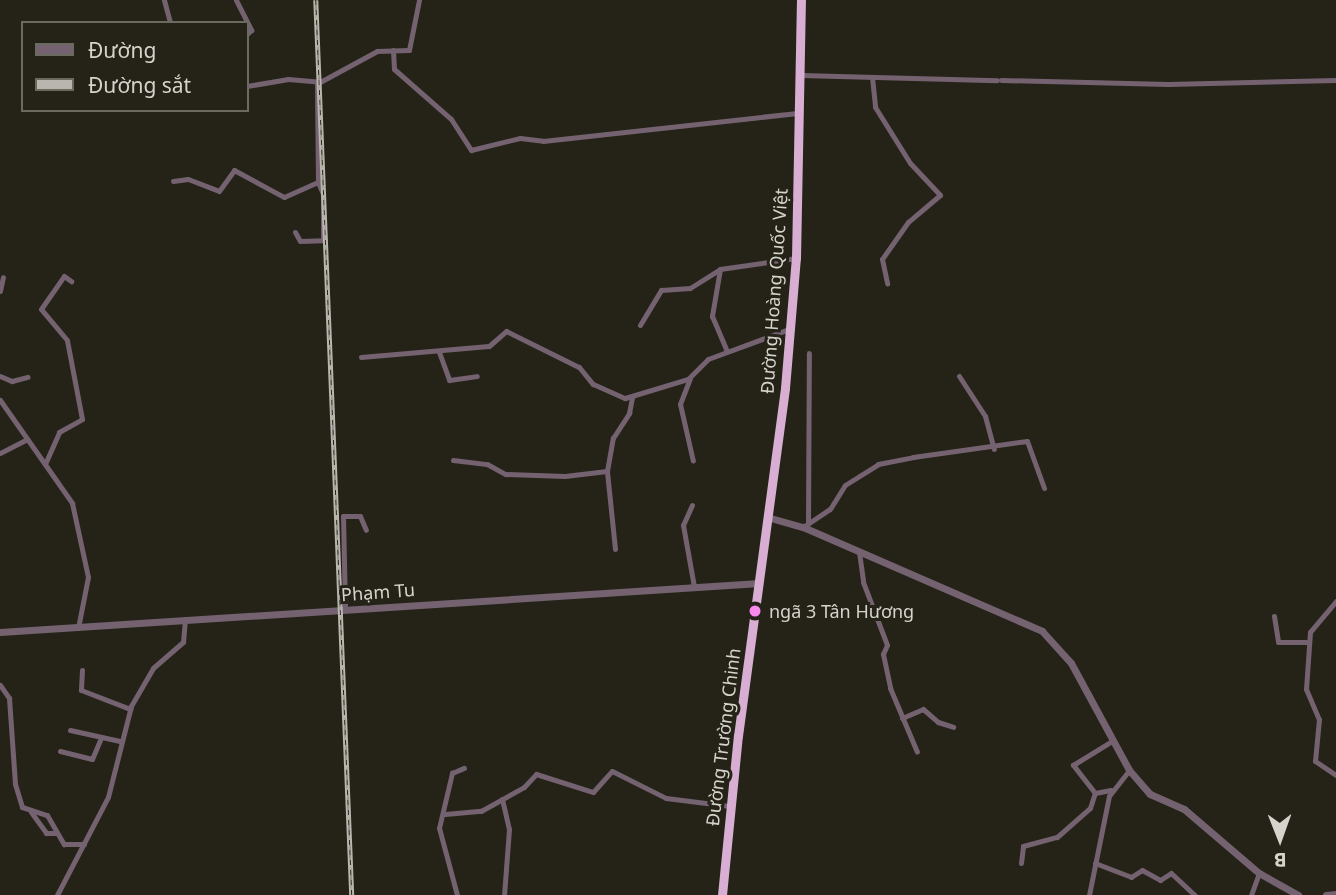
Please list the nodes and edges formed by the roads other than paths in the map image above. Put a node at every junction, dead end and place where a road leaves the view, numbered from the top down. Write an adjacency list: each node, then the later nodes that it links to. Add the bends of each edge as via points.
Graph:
1 (164, 0): 5 (street)
2 (236, 0): 6 (street)
3 (419, 0): 7 (street, via 411,47)
4 (801, 0): 8 (highway, Đường Hoàng Quốc Việt)
5 (169, 21)
6 (246, 21)
7 (394, 50): 11 (street, via 373,52); 13 (street, via 394,69 451,119 471,150 520,138 543,141)
8 (801, 75): 9 (street); 13 (highway, Đường Hoàng Quốc Việt)
9 (872, 77): 10 (street, via 1168,84); 21 (street, via 875,107 910,163 940,195 908,222 882,259)
10 (1336, 80)
11 (317, 82): 12 (street, via 288,79); 15 (street)
12 (248, 86)
13 (797, 113): 17 (highway, Đường Hoàng Quốc Việt)
14 (173, 181): 15 (street, via 188,179 219,191 230,170 237,170 284,197)
15 (318, 182): 16 (street, via 323,240 300,241)
16 (295, 232)
17 (796, 258): 18 (street); 24 (highway, Đường Hoàng Quốc Việt)
18 (720, 270): 23 (street, via 690,288 661,290); 25 (street, via 712,316)
19 (3, 277): 22 (street)
20 (71, 281): 41 (street, via 64,276 41,309 66,340 82,419 59,432)
21 (887, 283)
22 (0, 291)
23 (640, 325)
24 (789, 330): 25 (street); 45 (highway, Đường Hoàng Quốc Việt)
25 (727, 351): 33 (street, via 708,359)
26 (439, 352): 28 (street); 30 (street, via 449,380); 34 (street, via 489,346 506,331 579,367 593,384 618,397)
27 (809, 353): 46 (street)
28 (361, 357)
29 (0, 376): 32 (street, via 12,381)
30 (477, 376)
31 (959, 376): 37 (street, via 985,416)
32 (27, 377)
33 (690, 378): 34 (street); 40 (street, via 680,404)
34 (632, 397): 42 (street, via 629,413 612,438)
35 (0, 400): 36 (street)
36 (25, 440): 38 (street); 41 (street)
37 (994, 449): 43 (street, via 1030,443); 46 (street, via 878,464 845,485 830,509)
38 (0, 453)
39 (453, 460): 42 (street, via 487,464 505,474 565,476 594,469)
40 (694, 461)
41 (46, 464): 56 (street, via 69,496 82,536 88,577)
42 (607, 471): 48 (street)
43 (1044, 488)
44 (692, 505): 51 (street, via 684,520 683,538)
45 (767, 517): 46 (street); 50 (highway, Đường Hoàng Quốc Việt)
46 (806, 525): 49 (street)
47 (366, 530): 53 (street, via 360,516 343,516)
48 (615, 549)
49 (859, 552): 62 (street, via 863,582 887,645 883,654 888,683); 67 (street, via 1042,631 1071,663)
50 (759, 583): 51 (street, Phạm Tu); 76 (highway, Đường Trường Chinh)
51 (694, 587): 53 (street, Phạm Tu)
52 (1336, 601): 58 (street, via 1311,629)
53 (345, 610): 55 (street, Phạm Tu)
54 (1274, 616): 58 (street, via 1281,644)
55 (185, 621): 56 (street, Phạm Tu); 61 (street, via 183,642 153,668)
56 (78, 628): 57 (street, Phạm Tu)
57 (0, 632)
58 (1307, 642): 72 (street, via 1307,695 1319,719 1314,757)
59 (82, 670): 61 (street, via 81,690)
60 (0, 685): 77 (street, via 9,698 15,786 22,807)
61 (130, 709): 66 (street)
62 (902, 718): 63 (street, via 923,709); 69 (street)
63 (953, 727)
64 (70, 730): 65 (street)
65 (101, 738): 66 (street); 68 (street, via 92,759)
66 (120, 741): 80 (street, via 108,797)
67 (1112, 741): 71 (street); 74 (street, via 1073,765)
68 (60, 751)
69 (918, 752)
70 (464, 768): 78 (street, via 452,773)
71 (1129, 770): 73 (street); 83 (street, via 1150,794 1184,809)
72 (1336, 775)
73 (1111, 790): 74 (street); 82 (street)
74 (1096, 793): 81 (street, via 1090,808 1057,837 1023,846)
75 (502, 799): 76 (street, via 536,774 593,792 612,771 666,797); 78 (street, via 481,811); 87 (street, via 509,829)
76 (730, 806): 88 (highway, Đường Trường Chinh)
77 (31, 811): 79 (street, via 46,833); 79 (street, via 47,815)
78 (445, 814): 86 (street, via 440,832)
79 (57, 834): 80 (street, via 64,844)
80 (84, 844): 85 (street)
81 (1021, 863)
82 (1095, 863): 89 (street); 90 (street, via 1131,877 1142,870 1160,880 1171,873)
83 (1259, 873): 91 (street); 92 (street)
84 (1336, 894): 93 (street)
85 (57, 895)
86 (457, 895)
87 (504, 895)
88 (722, 895)
89 (1088, 895)
90 (1195, 895)
91 (1251, 895)
92 (1298, 895)
93 (1326, 895)

